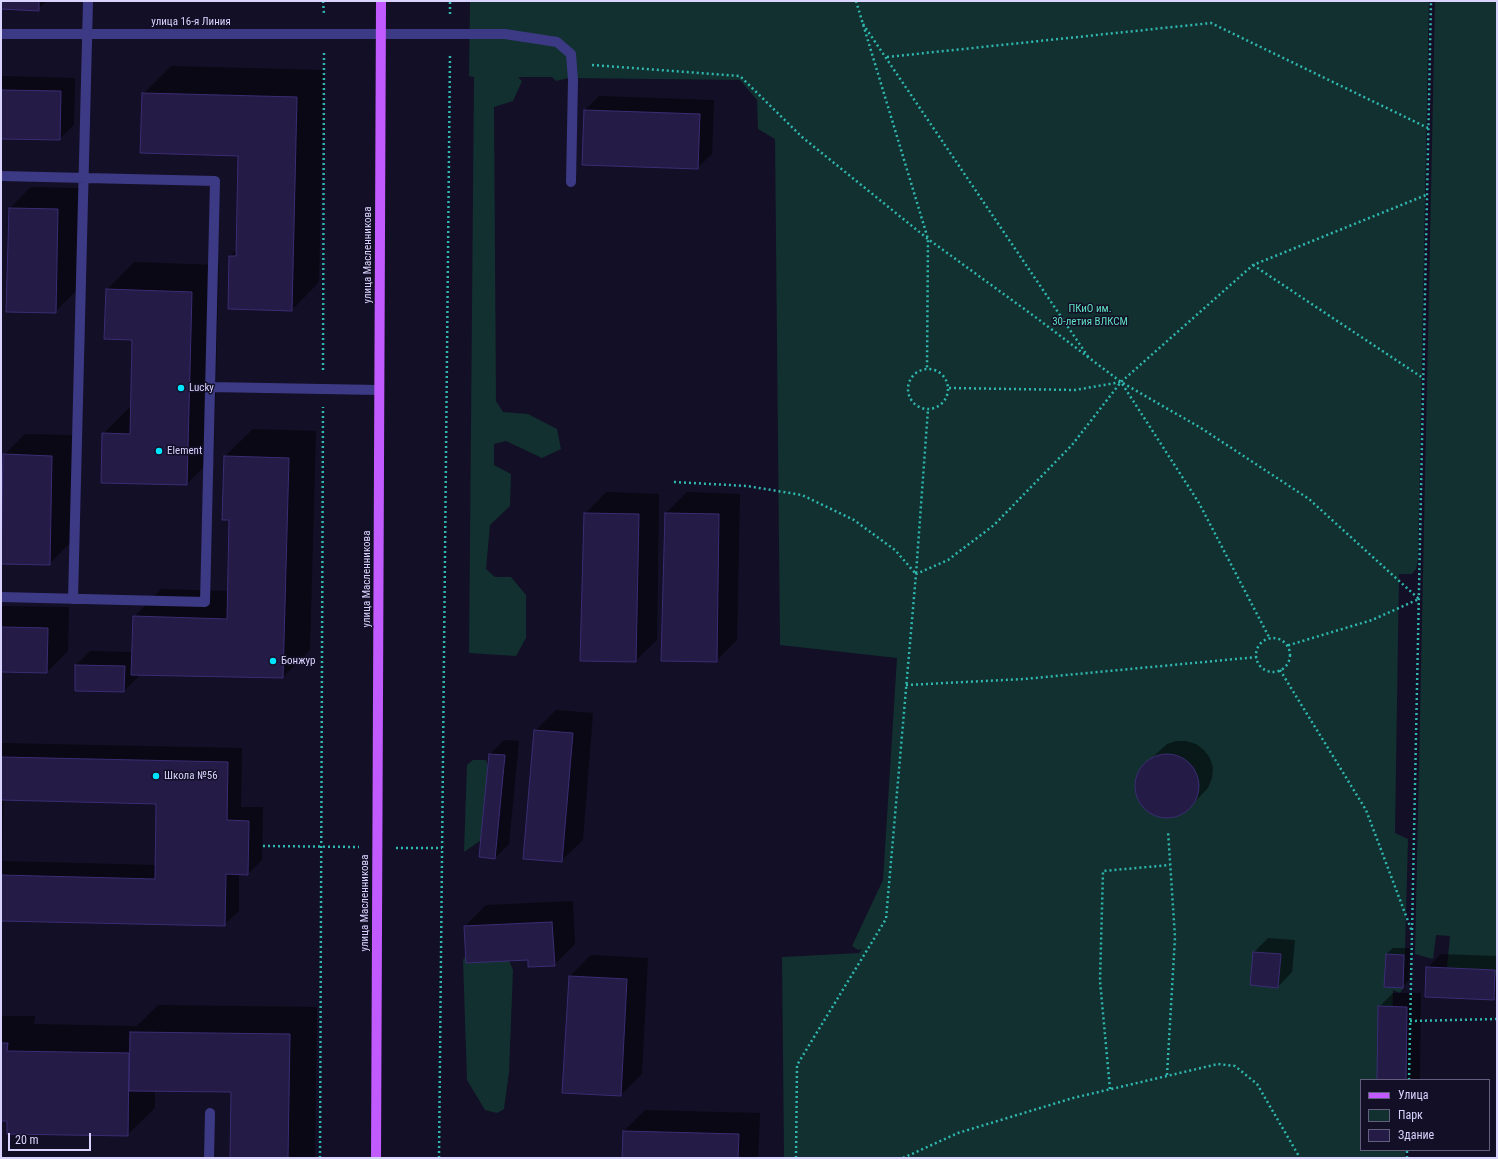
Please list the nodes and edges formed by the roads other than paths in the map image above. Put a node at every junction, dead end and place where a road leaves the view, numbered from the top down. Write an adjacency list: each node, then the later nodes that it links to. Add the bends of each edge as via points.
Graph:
1 (88, 1): 4 (street)
2 (381, 1): 5 (main road, улица Масленникова)
3 (1, 34): 4 (street, улица 16-я Линия)
4 (87, 34): 5 (street, улица 16-я Линия); 7 (street)
5 (381, 34): 8 (street, улица 16-я Линия, via 505,34 557,42 571,54); 10 (main road, улица Масленникова)
6 (1, 176): 7 (street)
7 (83, 178): 9 (street, via 215,181); 12 (street)
8 (571, 182)
9 (210, 387): 10 (street); 12 (street, via 205,602)
10 (379, 390): 15 (main road, улица Масленникова)
11 (1, 597): 12 (street)
12 (73, 599)
13 (210, 1113): 14 (street)
14 (209, 1158)
15 (376, 1158)

